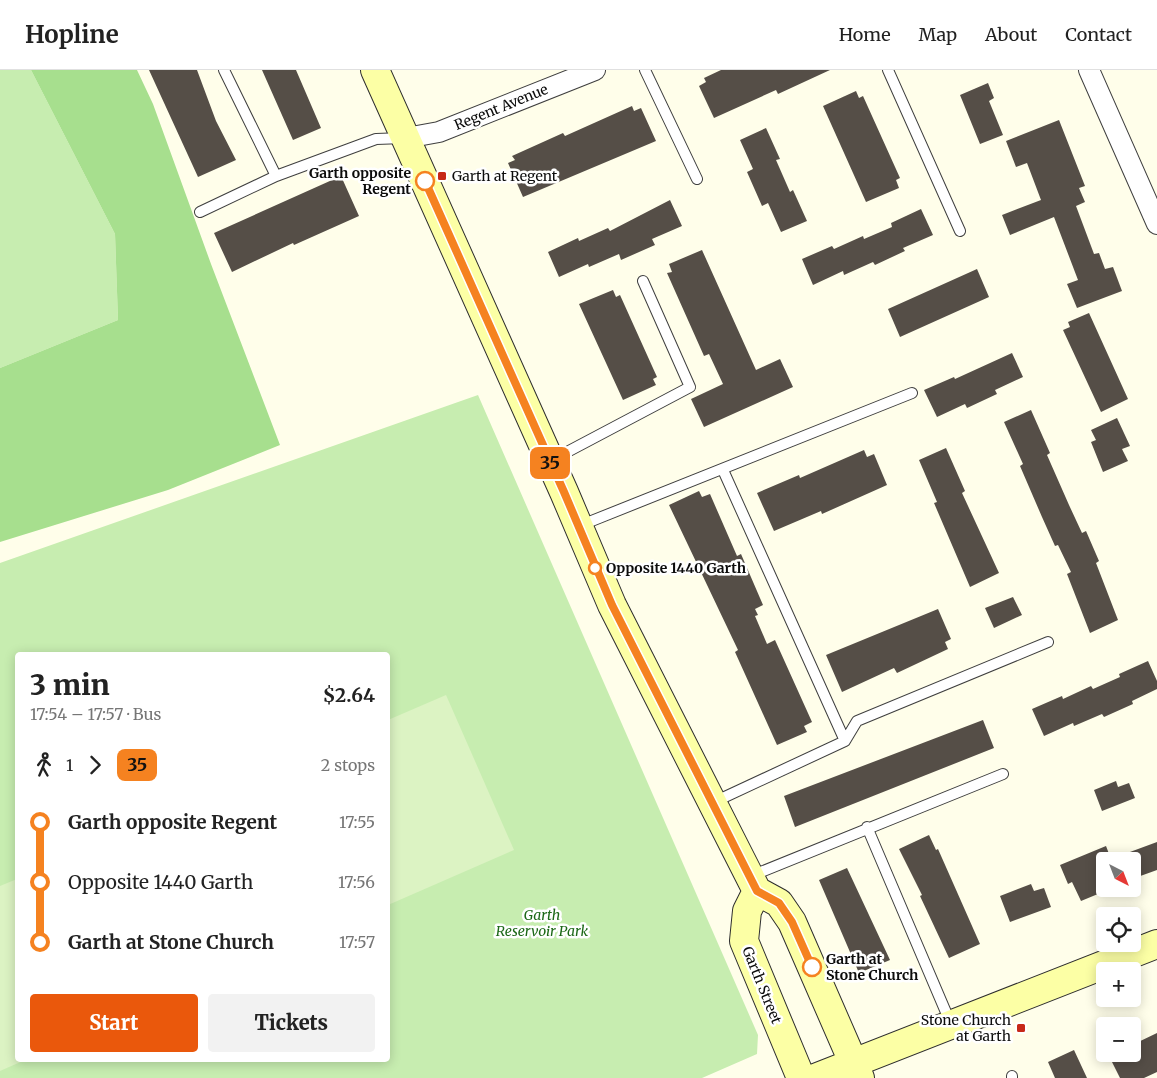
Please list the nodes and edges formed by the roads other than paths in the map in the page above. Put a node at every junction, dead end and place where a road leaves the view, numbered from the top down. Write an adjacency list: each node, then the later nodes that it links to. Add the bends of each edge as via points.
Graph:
1 (224, 70): 8 (lane)
2 (375, 70): 7 (main road)
3 (595, 70): 7 (street, Regent Avenue, via 439,132)
4 (645, 70): 9 (lane)
5 (888, 70): 12 (lane)
6 (1090, 70): 11 (street)
7 (406, 138): 8 (lane, via 376,139); 15 (main road)
8 (276, 176): 10 (lane)
9 (697, 179)
10 (200, 212)
11 (1157, 224)
12 (960, 231)
13 (643, 280): 15 (lane, via 690,387)
14 (912, 393): 16 (lane)
15 (549, 461): 17 (main road)
16 (724, 470): 17 (lane); 19 (lane)
17 (577, 527): 21 (main road, via 612,605)
18 (1048, 642): 19 (lane, via 858,721)
19 (845, 741): 21 (lane)
20 (1003, 774): 22 (lane)
21 (712, 802): 23 (main road)
22 (867, 827): 23 (lane); 25 (lane)
23 (753, 884): 26 (main road, via 779,903 792,922); 27 (main road, Garth Street, via 744,941)
24 (1157, 944): 25 (main road)
25 (951, 1025): 26 (main road)
26 (857, 1071): 28 (main road)
27 (801, 1078)
28 (815, 1078)

